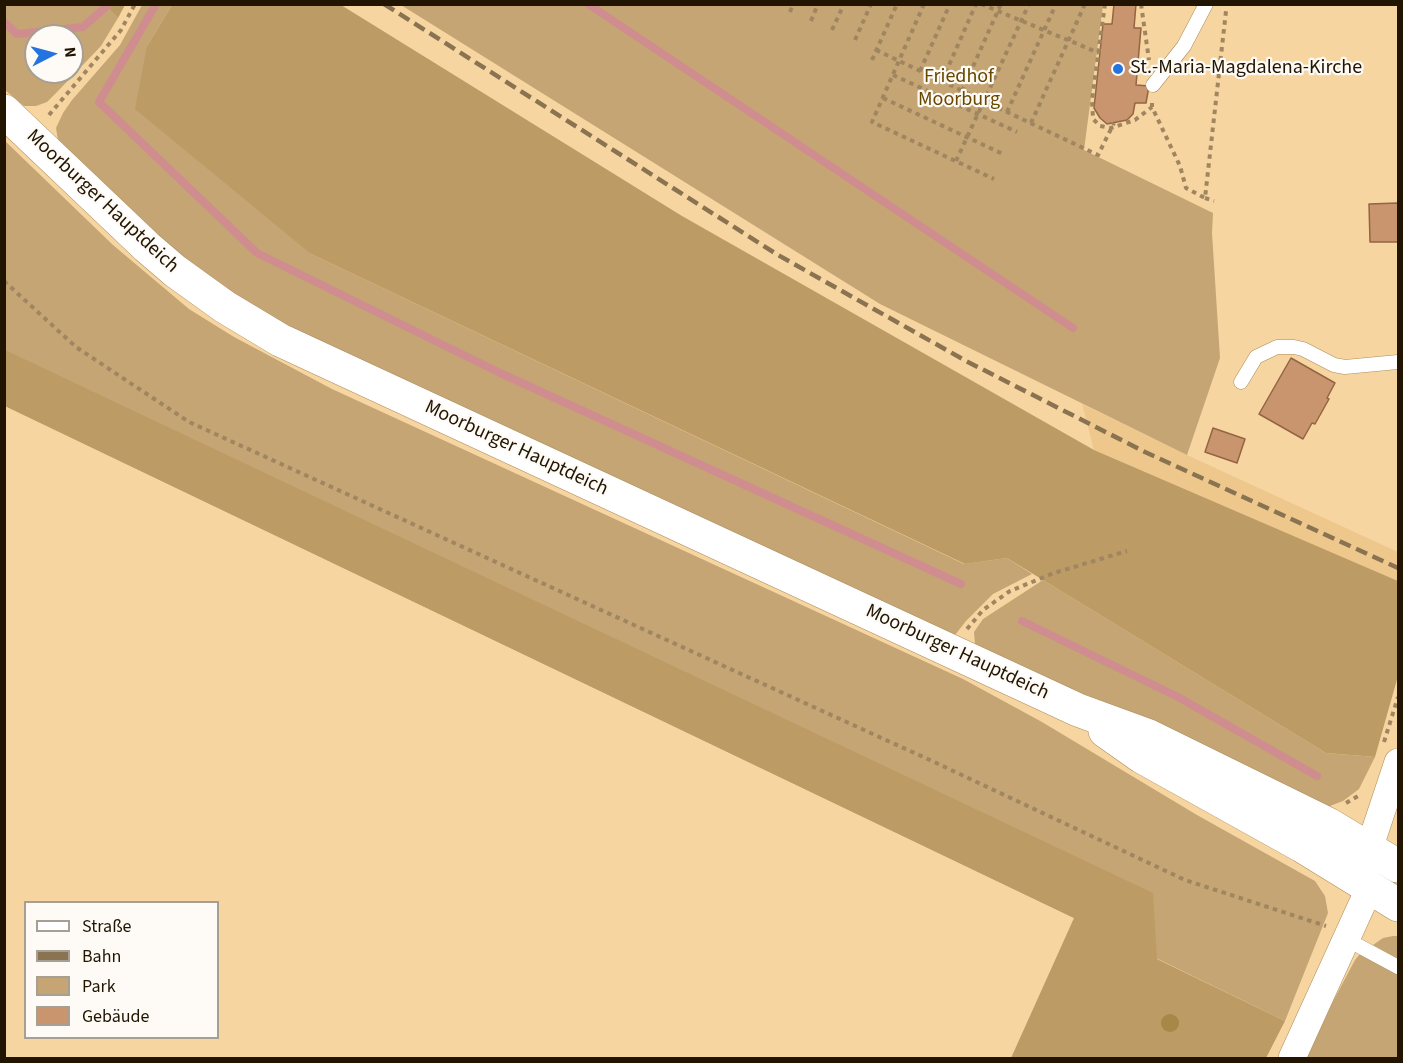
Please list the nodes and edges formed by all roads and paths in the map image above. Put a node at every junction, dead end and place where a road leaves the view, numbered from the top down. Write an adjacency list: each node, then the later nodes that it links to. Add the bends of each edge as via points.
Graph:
1 (135, 4): 35 (path, via 121,30)
2 (793, 4): 18 (path)
3 (818, 4): 20 (path)
4 (844, 4): 22 (path)
5 (871, 4): 24 (path)
6 (897, 4): 26 (path)
7 (924, 4): 29 (path)
8 (950, 4): 30 (path)
9 (976, 4): 32 (path)
10 (981, 4): 19 (path)
11 (1002, 4): 19 (path)
12 (1029, 4): 21 (path)
13 (1056, 4): 23 (path)
14 (1085, 4): 25 (path)
15 (1105, 4): 27 (path)
16 (1141, 4): 33 (path)
17 (1212, 6): 33 (lane); 50 (path, via 1226,11)
18 (790, 12)
19 (998, 12): 21 (path); 34 (path)
20 (811, 21)
21 (1021, 22): 23 (path); 37 (path)
22 (832, 30)
23 (1044, 31): 25 (path); 40 (path)
24 (855, 40)
25 (1068, 41): 27 (path); 42 (path)
26 (876, 50): 28 (path); 29 (path)
27 (1099, 53): 44 (path, via 1093,119 1100,126)
28 (872, 60)
29 (899, 61): 30 (path); 31 (path)
30 (920, 71): 32 (path)
31 (893, 75): 36 (path); 41 (path)
32 (942, 81): 34 (path)
33 (1153, 85): 38 (path)
34 (962, 91): 37 (path)
35 (64, 98)
36 (883, 98): 46 (path); 48 (path, via 872,122)
37 (984, 101): 40 (path); 41 (path)
38 (1152, 107): 44 (path, via 1135,120); 50 (path, via 1186,188)
39 (4, 111): 56 (main road, Moorburger Hauptdeich, via 147,247 199,289 252,324 309,354)
40 (1008, 112): 42 (path)
41 (978, 114): 45 (path); 46 (path)
42 (1031, 123): 44 (path, via 1098,154)
43 (1114, 123): 44 (path)
44 (1111, 128)
45 (1017, 132)
46 (968, 137): 47 (path); 48 (path)
47 (1005, 155)
48 (956, 162): 49 (path)
49 (994, 179)
50 (1205, 198): 51 (path)
51 (1214, 201)
52 (4, 281): 65 (path, via 76,347 189,422 1185,880 1322,923)
53 (1398, 362): 54 (lane, via 1345,367 1294,347 1277,347 1256,357)
54 (1241, 382)
55 (1127, 551): 56 (path, via 1010,591 983,610 969,626)
56 (956, 652): 58 (main road, Moorburger Hauptdeich)
57 (1398, 697): 59 (path)
58 (1078, 710): 61 (main road, Moorburger Hauptdeich, via 1149,736); 63 (main road, Moorburger Hauptdeich, via 1142,758 1302,846)
59 (1390, 756): 62 (street)
60 (1363, 792): 61 (path, via 1340,806)
61 (1328, 824): 62 (main road, Moorburger Hauptdeich)
62 (1390, 860): 63 (main road, via 1385,879)
63 (1369, 889): 64 (main road, Moorburger Hauptdeich); 65 (street)
64 (1398, 905)
65 (1347, 939): 66 (lane); 67 (street)
66 (1398, 968)
67 (1292, 1059)

